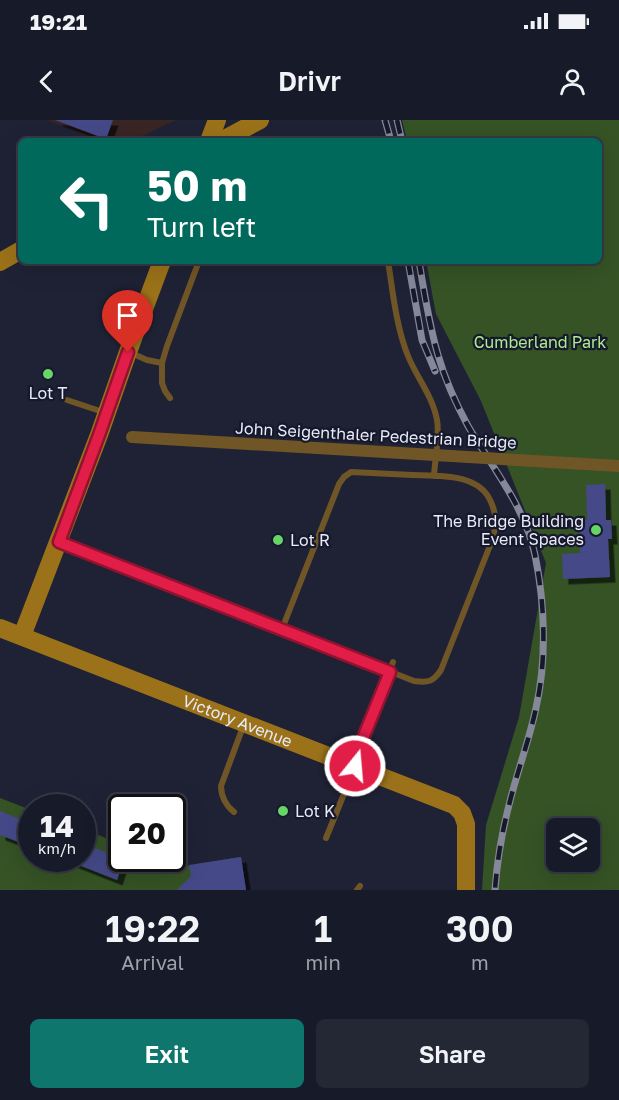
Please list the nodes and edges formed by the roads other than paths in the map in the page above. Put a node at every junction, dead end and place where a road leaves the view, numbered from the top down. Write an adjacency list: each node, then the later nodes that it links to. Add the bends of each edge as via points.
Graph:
1 (217, 120): 3 (street)
2 (260, 120): 4 (street)
3 (210, 138)
4 (227, 138)
5 (18, 252): 6 (street)
6 (0, 262)
7 (161, 264): 10 (street)
8 (198, 264): 11 (lane)
9 (388, 264): 17 (lane, via 404,345 437,419)
10 (128, 352): 11 (lane); 14 (street)
11 (162, 363): 12 (lane, via 162,384)
12 (170, 398)
13 (67, 400): 14 (lane)
14 (107, 413): 18 (street)
15 (132, 436): 16 (street, John Seigenthaler Pedestrian Bridge, bridge)
16 (619, 466)
17 (434, 476): 20 (lane, via 351,472 344,477); 23 (lane, via 455,477 480,486 494,510 496,526 441,670 424,683)
18 (59, 542): 20 (lane); 21 (street)
19 (0, 628): 21 (street, Victory Avenue)
20 (282, 629): 23 (lane)
21 (22, 636): 24 (street, Victory Avenue)
22 (393, 662): 23 (lane)
23 (390, 672): 25 (lane)
24 (245, 724): 25 (street, Victory Avenue); 26 (lane, via 221,786 227,806)
25 (355, 766): 27 (lane); 28 (street, Victory Avenue, via 454,805 462,813 466,824)
26 (234, 812)
27 (326, 838)
28 (466, 890)

